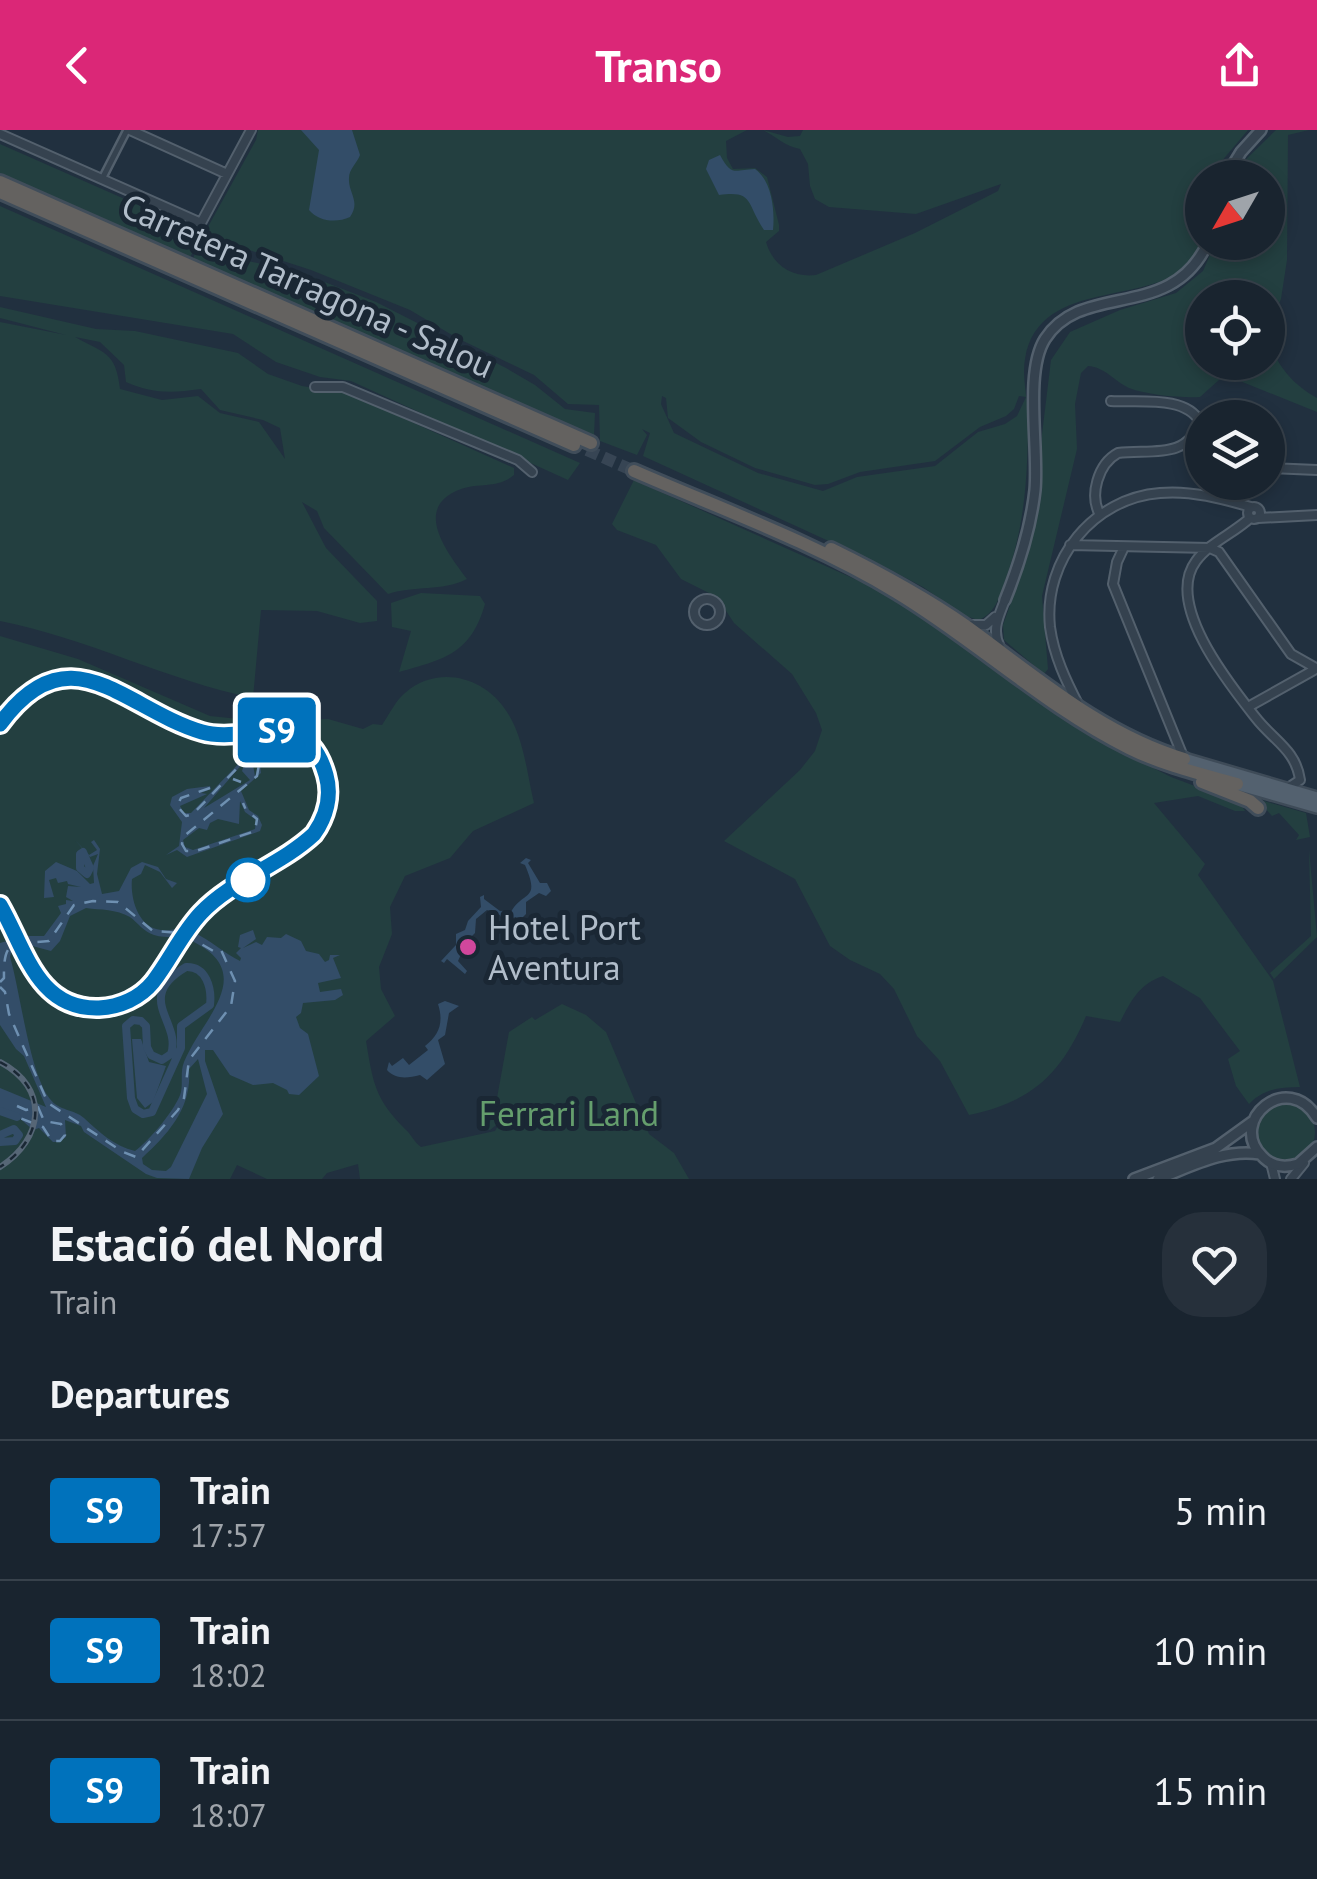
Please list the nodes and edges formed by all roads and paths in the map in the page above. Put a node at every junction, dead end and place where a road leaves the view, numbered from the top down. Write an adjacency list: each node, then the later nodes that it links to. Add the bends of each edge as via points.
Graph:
1 (129, 130): 6 (street); 7 (street)
2 (251, 130): 6 (street)
3 (1261, 130): 5 (street)
4 (1, 133): 7 (street)
5 (1236, 160)
6 (227, 174): 7 (street, via 201,223)
7 (102, 179)
8 (0, 182): 9 (highway, Carretera Tarragona - Salou, via 589,446)
9 (0, 192)
10 (1198, 260): 22 (street, via 1176,283 1154,293 1074,314 1044,342 1036,365 1035,491)
11 (315, 387): 15 (street, via 343,387 518,460)
12 (1112, 400): 17 (street, via 1180,406 1200,422 1182,447 1111,457 1097,484)
13 (1285, 469): 14 (street)
14 (1317, 470)
15 (532, 472)
16 (1254, 513): 17 (street, via 1201,494 1161,492 1127,499); 18 (street); 21 (street)
17 (1100, 515): 19 (street)
18 (1317, 515)
19 (1070, 545): 20 (street); 26 (street, via 1050,612)
20 (1124, 548): 21 (street); 31 (street, via 1113,584)
21 (1210, 548): 25 (street, via 1291,654); 28 (street, via 1190,574 1192,618)
22 (1006, 600): 23 (street, via 986,625); 24 (street, via 995,631)
23 (963, 624): 24 (highway); 30 (highway, via 826,546 636,467 894,591)
24 (1005, 655): 27 (highway)
25 (1315, 669): 28 (street)
26 (1064, 676): 27 (street, via 1063,687); 29 (street)
27 (1053, 690): 29 (highway)
28 (1248, 707): 33 (street, via 1291,753 1300,780)
29 (1082, 710): 31 (highway)
30 (1128, 748): 32 (highway); 36 (highway)
31 (1184, 759): 33 (main road)
32 (1237, 784): 35 (main road)
33 (1282, 788): 34 (main road)
34 (1317, 798)
35 (1317, 807)
36 (1258, 808)
37 (1306, 1104): 38 (street); 39 (street); 40 (street, via 1276,1100)
38 (1317, 1110)
39 (1317, 1118)
40 (1254, 1120): 42 (street); 45 (street, via 1216,1148)
41 (1317, 1147): 43 (street)
42 (1260, 1154): 44 (street); 46 (street, via 1222,1155)
43 (1305, 1161): 44 (street); 48 (street)
44 (1270, 1163): 47 (street)
45 (1134, 1179)
46 (1158, 1179)
47 (1275, 1179)
48 (1291, 1179)

